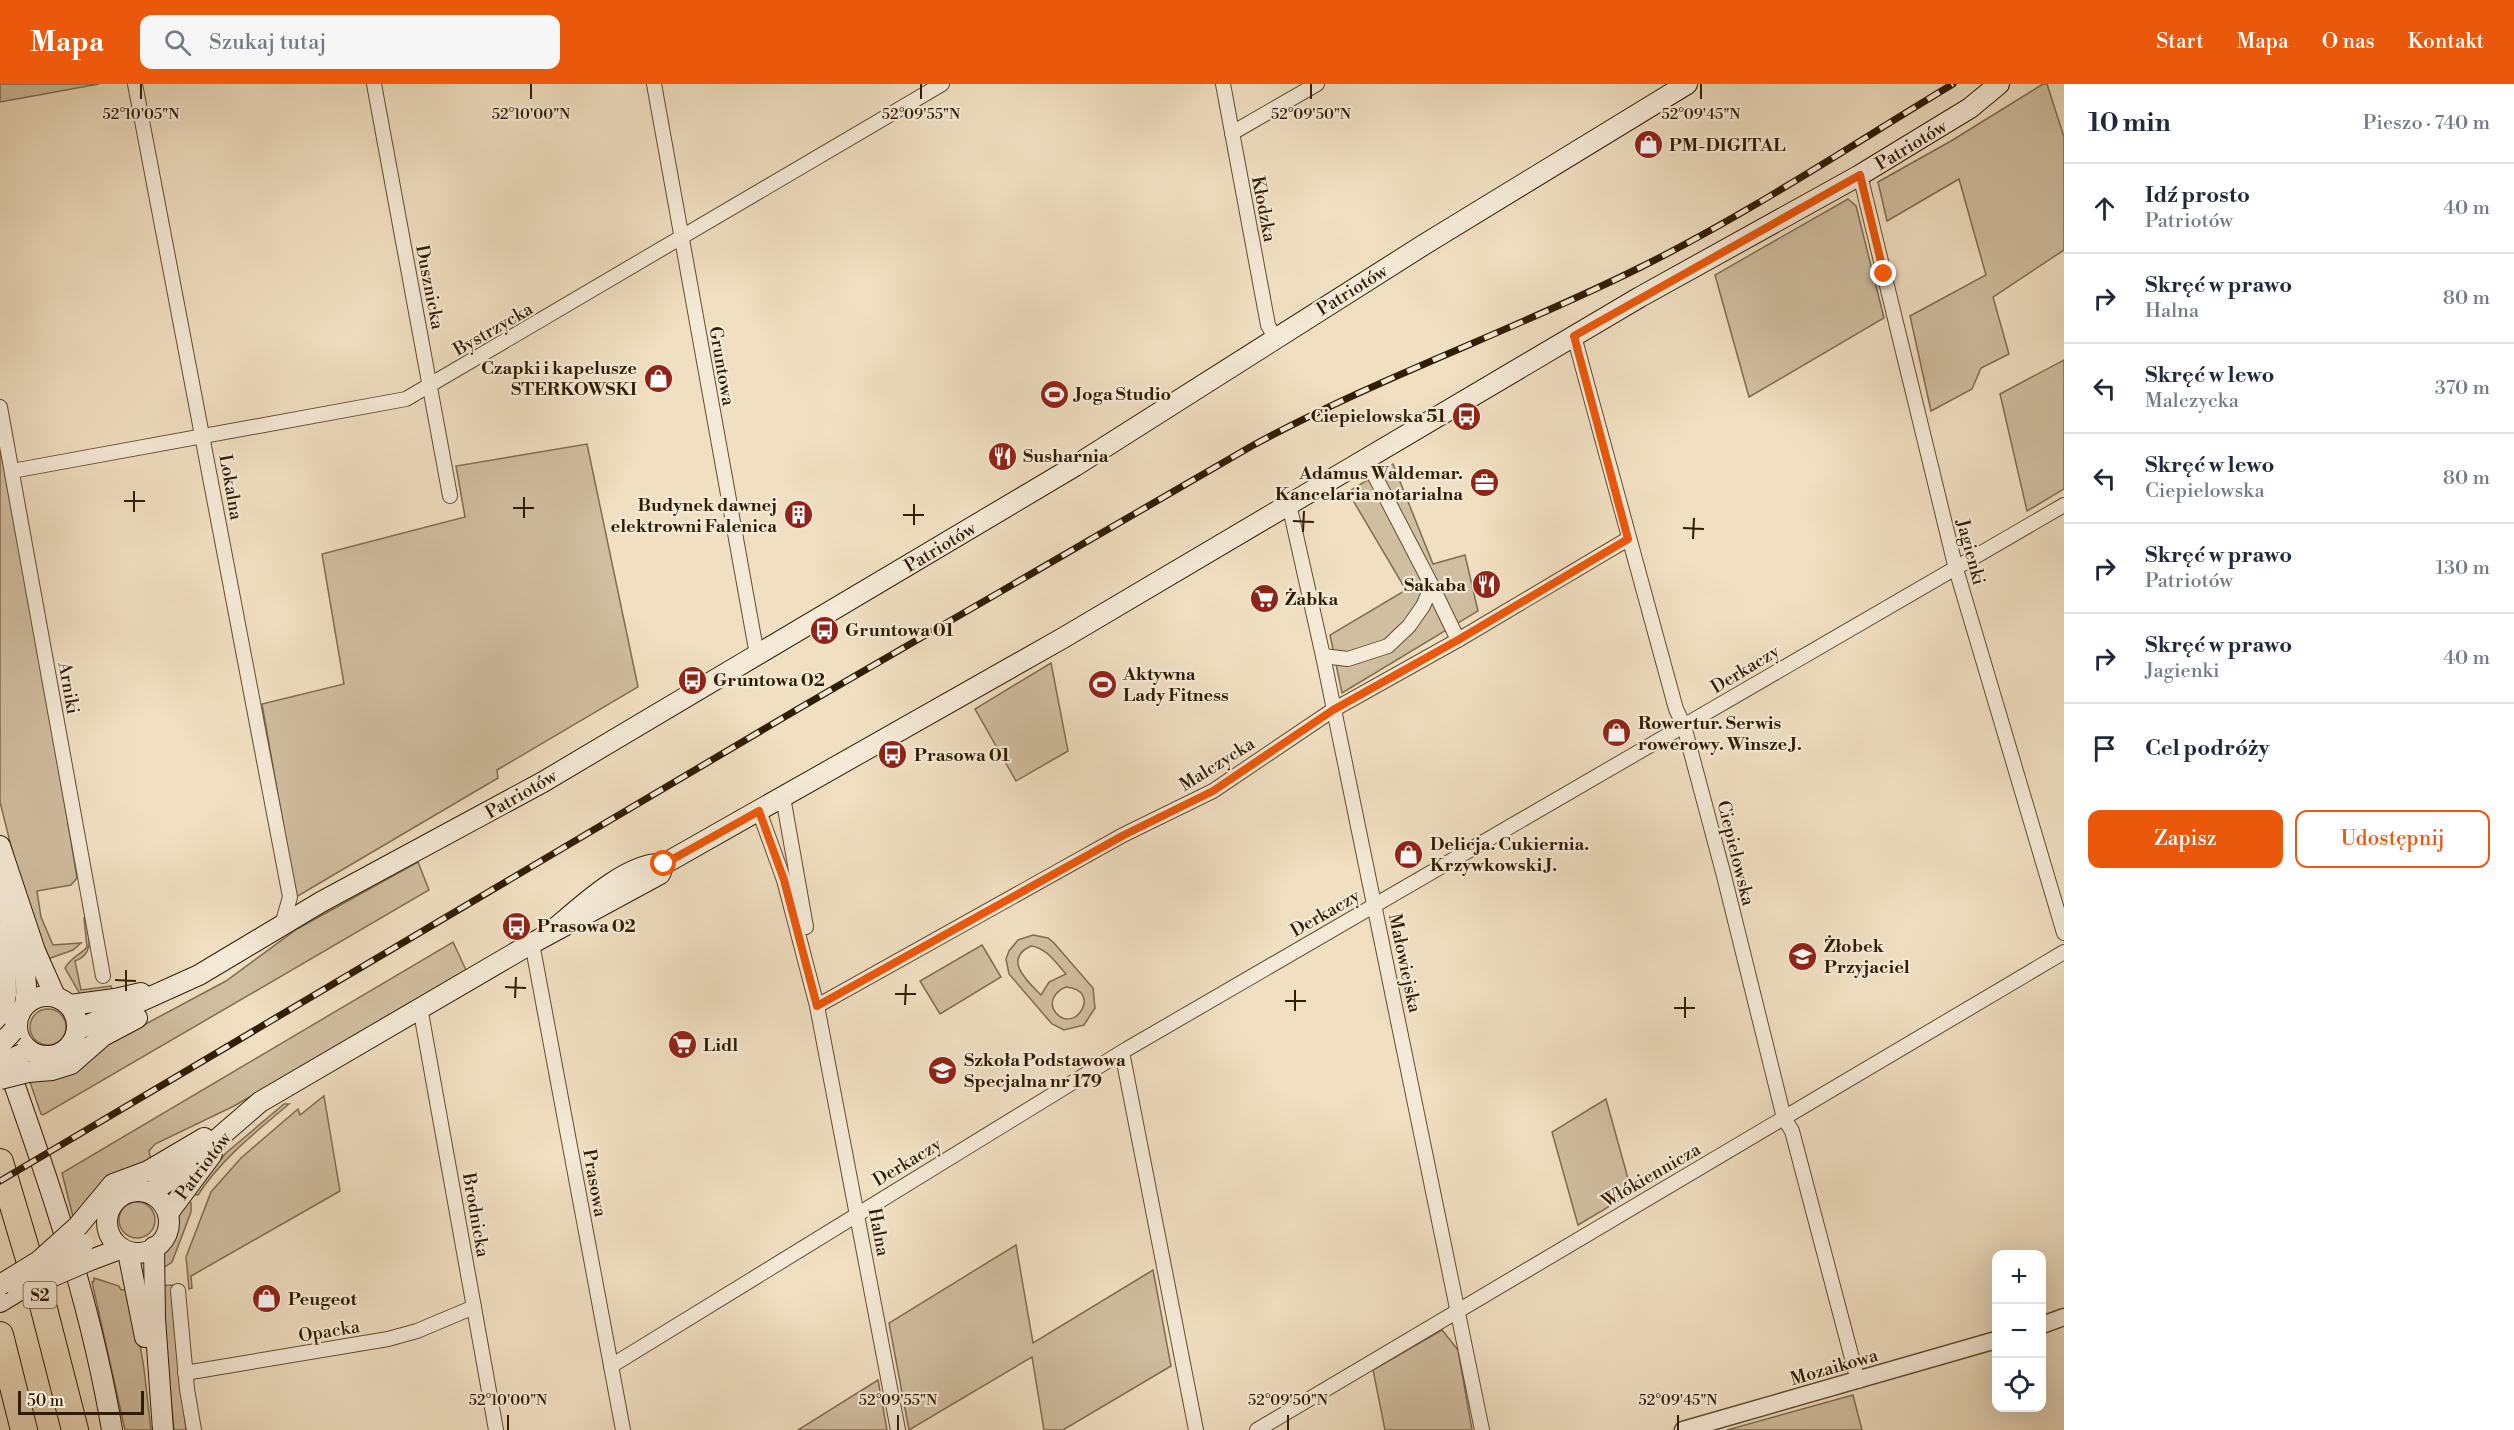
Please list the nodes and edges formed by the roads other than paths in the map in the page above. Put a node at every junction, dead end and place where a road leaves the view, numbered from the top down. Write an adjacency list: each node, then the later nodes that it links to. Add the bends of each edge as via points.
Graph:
1 (135, 84): 16 (street, Lokalna)
2 (374, 84): 14 (street, Dusznicka)
3 (654, 84): 11 (street, Gruntowa)
4 (942, 84): 11 (street, Bystrzycka)
5 (1222, 84): 9 (street, Kłodzka)
6 (1317, 84): 9 (street)
7 (1686, 84): 13 (main road, Patriotów)
8 (1999, 84): 10 (main road, Patriotów, via 1970,108)
9 (1232, 133): 13 (street, Kłodzka, via 1268,325)
10 (1860, 175): 12 (main road, Patriotów); 23 (street, Jagienki)
11 (682, 239): 14 (street, Bystrzycka); 26 (street, Gruntowa)
12 (1574, 336): 17 (main road, Patriotów); 22 (street, Ciepielowska)
13 (1275, 338): 26 (main road, Patriotów, via 1075,466)
14 (430, 387): 16 (street, Bystrzycka, via 406,399); 19 (street, Dusznicka)
15 (0, 407): 18 (street, Arniki)
16 (203, 436): 18 (street, Bystrzycka); 34 (street, Lokalna)
17 (1366, 459): 20 (main road, Patriotów); 24 (street)
18 (12, 471): 42 (street, Arniki)
19 (450, 496)
20 (1289, 504): 27 (street, Małowiejska); 30 (main road, Patriotów, via 1064,638)
21 (2064, 505): 23 (street, Derkaczy)
22 (1628, 539): 25 (street, Malczycka); 29 (street, Ciepielowska)
23 (1956, 569): 29 (street, Derkaczy, via 1941,574); 39 (street, Jagienki)
24 (1432, 585): 25 (street); 27 (street, via 1409,626 1388,646 1348,660)
25 (1458, 640): 28 (street, Malczycka)
26 (757, 655): 35 (main road, Patriotów, via 495,809)
27 (1323, 656): 28 (street, Małowiejska)
28 (1333, 710): 36 (street, Małowiejska); 46 (street, Malczycka, via 1213,791 1124,835)
29 (1684, 726): 36 (street, Derkaczy); 54 (street, Ciepielowska)
30 (783, 797): 31 (main road, Patriotów); 46 (street, Halna)
31 (759, 811): 40 (main road, Patriotów, via 664,864 647,864 598,892); 46 (street, Halna, via 784,880)
32 (0, 846): 44 (main road, via 35,951)
33 (0, 886): 37 (main road)
34 (290, 897): 35 (street); 38 (street, Lokalna)
35 (321, 902): 38 (main road, Patriotów)
36 (1375, 905): 50 (street, Derkaczy); 68 (street, Małowiejska)
37 (5, 907): 45 (main road, via 24,970); 48 (main road)
38 (282, 924): 43 (main road, Patriotów)
39 (2064, 933)
40 (532, 943): 47 (main road, Patriotów); 73 (street, Prasowa)
41 (2064, 952): 54 (street, Włókiennicza)
42 (103, 976)
43 (178, 984): 44 (main road, Patriotów, via 115,999); 49 (main road, Patriotów); 51 (main road, via 143,1014 103,1036 71,1064 52,1070)
44 (63, 1001): 45 (main road, Patriotów, via 36,997); 49 (main road, via 75,1013)
45 (25, 1005): 48 (main road)
46 (817, 1006): 59 (street, Halna)
47 (420, 1007): 55 (main road, Patriotów, via 260,1102); 67 (street, Brodnicka)
48 (6, 1030): 51 (main road, via 20,1037); 78 (main road, via 37,1150 69,1251)
49 (77, 1030): 51 (main road, via 72,1044 60,1053)
50 (1122, 1052): 59 (street, Derkaczy); 84 (street)
51 (27, 1059): 52 (main road, bridge); 53 (main road, bridge)
52 (0, 1064)
53 (0, 1079)
54 (1784, 1118): 68 (street, Włókiennicza); 75 (street, Ciepielowska, via 1792,1131)
55 (238, 1120): 57 (main road, Patriotów); 58 (main road, Patriotów); 61 (main road, via 148,1171 113,1184)
56 (0, 1162): 77 (highway, S2)
57 (151, 1192): 58 (main road); 60 (main road, via 121,1196)
58 (169, 1212): 62 (main road, via 167,1231)
59 (857, 1213): 73 (street, Derkaczy); 83 (street, Halna)
60 (106, 1224): 61 (main road); 63 (main road, via 113,1241)
61 (83, 1243): 63 (main road); 64 (main road, bridge)
62 (154, 1246): 63 (main road, via 148,1251); 79 (main road)
63 (124, 1250): 79 (main road)
64 (9, 1288): 66 (main road)
65 (178, 1291): 74 (street)
66 (0, 1302)
67 (474, 1307): 74 (street, Opacka, via 388,1339); 81 (street, Brodnicka)
68 (1457, 1310): 85 (street, Włókiennicza); 86 (street, Małowiejska)
69 (2064, 1317): 70 (street)
70 (2046, 1324)
71 (0, 1335): 76 (highway)
72 (1992, 1341): 75 (street, Mozaikowa)
73 (611, 1366): 82 (street, Prasowa)
74 (185, 1373): 80 (street)
75 (1858, 1380): 87 (street, Mozaikowa)
76 (24, 1430)
77 (75, 1430)
78 (112, 1430)
79 (162, 1430)
80 (194, 1430)
81 (496, 1430)
82 (623, 1430)
83 (898, 1430)
84 (1196, 1430)
85 (1257, 1430)
86 (1482, 1430)
87 (1683, 1430)

